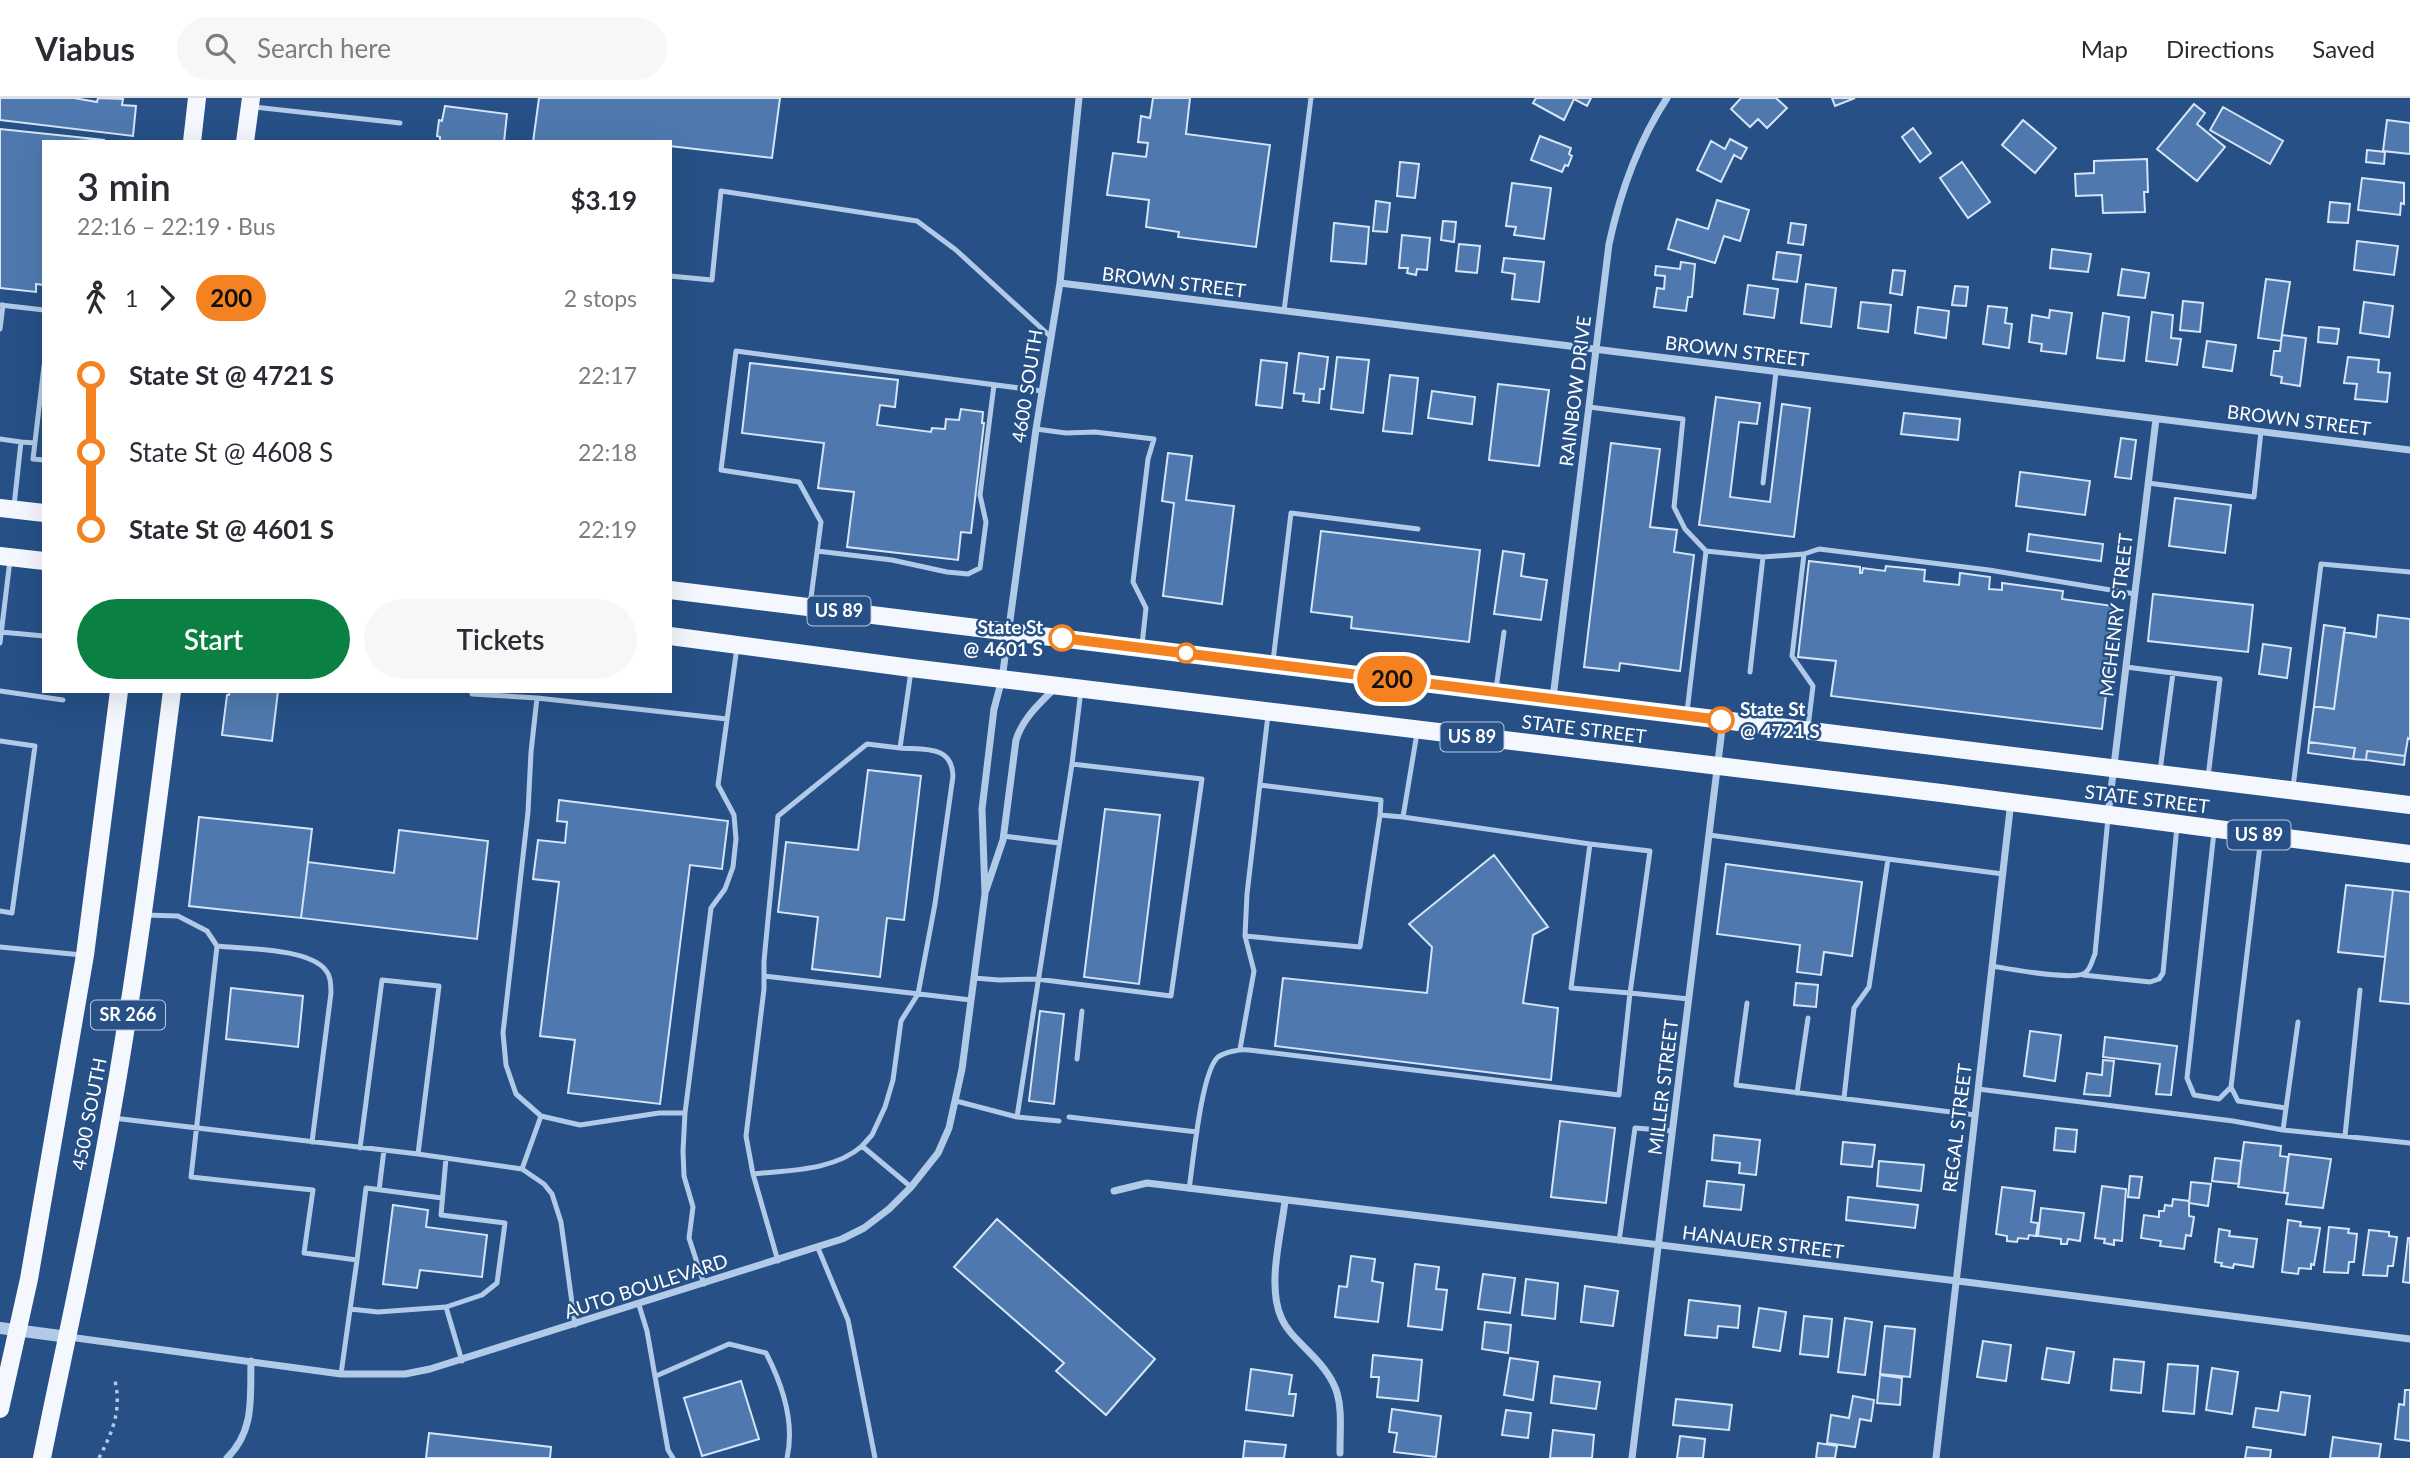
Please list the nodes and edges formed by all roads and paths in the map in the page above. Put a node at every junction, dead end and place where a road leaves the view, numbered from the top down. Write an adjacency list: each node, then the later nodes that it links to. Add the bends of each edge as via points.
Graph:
1 (197, 98): 7 (main road)
2 (1079, 98): 10 (street, 4600 SOUTH)
3 (1311, 98): 13 (lane)
4 (1667, 98): 16 (street, RAINBOW DRIVE, via 1634,163 1615,218)
5 (250, 102): 6 (lane); 8 (main road)
6 (400, 122)
7 (192, 140)
8 (245, 140)
9 (672, 276): 15 (lane, via 712,280 721,191 917,221 956,250)
10 (1059, 284): 13 (street, BROWN STREET); 15 (street, 4600 SOUTH)
11 (1, 305): 12 (lane); 14 (lane)
12 (42, 310)
13 (1284, 311): 16 (street, BROWN STREET)
14 (0, 329)
15 (1051, 337): 20 (street, 4600 SOUTH)
16 (1596, 350): 17 (street, BROWN STREET); 21 (street, RAINBOW DRIVE)
17 (1776, 372): 22 (street, BROWN STREET); 30 (lane)
18 (42, 383): 27 (lane)
19 (994, 385): 20 (lane); 35 (lane, via 980,495 986,522 980,568 968,574 947,572 892,559); 35 (lane, via 736,351 721,470 799,482 821,522)
20 (1042, 391): 23 (street, 4600 SOUTH)
21 (1589, 407): 36 (lane, via 1684,419 1674,507 1685,529); 67 (street, RAINBOW DRIVE)
22 (2156, 419): 24 (street, BROWN STREET); 31 (street, MCHENRY STREET)
23 (1036, 429): 46 (street, 4600 SOUTH); 52 (lane, via 1154,439 1133,582 1146,608)
24 (2261, 431): 28 (street, BROWN STREET); 31 (lane, via 2254,497)
25 (0, 439): 26 (lane)
26 (21, 442): 27 (lane); 32 (lane)
27 (35, 443): 29 (lane, via 33,459)
28 (2410, 450)
29 (42, 460)
30 (1763, 483)
31 (2148, 483): 43 (street, MCHENRY STREET)
32 (7, 509): 33 (main road)
33 (42, 513)
34 (1418, 529): 53 (lane, via 1291,513)
35 (817, 551): 44 (lane)
36 (1706, 551): 39 (lane); 70 (lane)
37 (1804, 554): 39 (lane); 43 (lane, via 1819,549); 74 (lane, via 1792,656 1813,686)
38 (5, 556): 40 (main road); 45 (lane)
39 (1763, 557): 56 (lane)
40 (42, 561)
41 (2410, 572): 83 (lane, via 2321,564)
42 (672, 590): 44 (main road, STATE STREET / US 89)
43 (2135, 594): 54 (street, MCHENRY STREET)
44 (809, 607): 46 (main road, STATE STREET / US 89)
45 (1, 632): 48 (lane); 50 (lane)
46 (1008, 632): 52 (main road, STATE STREET / US 89); 58 (street, 4600 SOUTH)
47 (1504, 632): 62 (lane)
48 (42, 636)
49 (672, 636): 51 (main road, STATE STREET / US 89)
50 (0, 643)
51 (738, 644): 55 (main road, STATE STREET / US 89); 71 (lane)
52 (1142, 648): 53 (main road, STATE STREET / US 89)
53 (1272, 664): 62 (main road, STATE STREET / US 89)
54 (2126, 667): 57 (lane); 79 (street, MCHENRY STREET)
55 (911, 668): 58 (main road, STATE STREET / US 89); 76 (lane)
56 (1750, 672)
57 (2173, 673): 80 (lane); 81 (lane, via 2220,679)
58 (1002, 679): 59 (main road, STATE STREET / US 89); 99 (street, AUTO BOULEVARD, via 982,809)
59 (1057, 686): 60 (main road, STATE STREET / US 89); 93 (street, AUTO BOULEVARD, via 1019,730)
60 (1081, 689): 69 (main road, STATE STREET / US 89); 77 (lane)
61 (0, 691): 68 (lane)
62 (1496, 692): 67 (main road, STATE STREET / US 89)
63 (118, 693): 105 (main road, 4500 SOUTH / SR 266)
64 (172, 693): 101 (main road, 4500 SOUTH / SR 266)
65 (472, 693): 66 (lane)
66 (537, 698): 71 (lane); 130 (lane, via 503,1033 506,1065 516,1094)
67 (1553, 699): 70 (main road, STATE STREET / US 89)
68 (63, 700)
69 (1268, 712): 73 (main road, STATE STREET / US 89); 82 (lane)
70 (1687, 715): 72 (main road, STATE STREET / US 89)
71 (727, 719): 128 (lane, via 718,785 734,815 736,839 733,867 711,908)
72 (1723, 720): 74 (main road, STATE STREET / US 89); 78 (street, MILLER STREET)
73 (1417, 730): 78 (main road, STATE STREET / US 89); 88 (lane)
74 (1807, 730): 79 (main road, STATE STREET / US 89)
75 (0, 741): 100 (lane, via 35,746 12,913)
76 (901, 748): 108 (lane, via 867,744 778,816); 113 (lane, via 940,752 953,767)
77 (1072, 764): 94 (lane); 110 (lane, via 1202,779 1171,996)
78 (1717, 767): 84 (main road, STATE STREET / US 89); 91 (street, MILLER STREET)
79 (2114, 769): 80 (main road, STATE STREET / US 89); 87 (street, MCHENRY STREET)
80 (2160, 774): 81 (main road, STATE STREET / US 89)
81 (2207, 780): 83 (main road, STATE STREET / US 89)
82 (1260, 785): 86 (lane, via 1381,800); 102 (lane)
83 (2292, 791): 85 (main road, STATE STREET / US 89)
84 (2011, 802): 87 (main road, STATE STREET / US 89); 98 (street, REGAL STREET)
85 (2410, 805)
86 (1380, 815): 88 (lane); 102 (lane, via 1360,947)
87 (2108, 815): 89 (main road, STATE STREET / US 89); 107 (lane, via 2095,954)
88 (1403, 817): 95 (lane)
89 (2177, 824): 90 (main road, STATE STREET / US 89); 107 (lane, via 2159,979)
90 (2215, 829): 92 (main road, STATE STREET / US 89); 122 (lane, via 2187,1078 2194,1095 2219,1099)
91 (1709, 835): 97 (lane); 114 (street, MILLER STREET)
92 (2261, 835): 96 (main road, STATE STREET / US 89); 122 (lane)
93 (1003, 836): 94 (lane); 99 (street, AUTO BOULEVARD)
94 (1059, 844): 110 (lane)
95 (1590, 844): 112 (lane, via 1650,851); 112 (lane, via 1571,988)
96 (2410, 853)
97 (1888, 859): 98 (lane); 125 (lane, via 1869,987 1854,1008)
98 (2003, 874): 106 (street, REGAL STREET)
99 (985, 894): 109 (street, AUTO BOULEVARD)
100 (0, 911)
101 (142, 915): 103 (lane, via 178,916 207,931); 133 (main road, 4500 SOUTH / SR 266)
102 (1245, 936): 120 (lane, via 1254,971)
103 (217, 946): 135 (lane); 140 (lane, via 303,955 318,961 329,974 331,993)
104 (0, 947): 105 (lane)
105 (85, 955): 166 (main road, 4500 SOUTH / SR 266, via 48,1179)
106 (1993, 966): 107 (lane); 123 (street, REGAL STREET)
107 (2083, 975)
108 (764, 976): 113 (lane); 148 (lane, via 746,1136)
109 (974, 978): 110 (lane); 115 (street, AUTO BOULEVARD)
110 (1037, 979): 131 (lane)
111 (2360, 990): 139 (lane)
112 (1630, 993): 114 (lane); 120 (lane, via 1619,1095)
113 (918, 994): 115 (lane); 142 (lane, via 901,1021 885,1107)
114 (1689, 999): 137 (street, MILLER STREET)
115 (971, 1000): 126 (street, AUTO BOULEVARD)
116 (1747, 1003): 124 (lane, via 1737,1085)
117 (1082, 1011): 121 (lane)
118 (1808, 1018): 124 (lane)
119 (2298, 1022): 127 (lane)
120 (1240, 1049): 138 (lane, via 1218,1057 1207,1074)
121 (1077, 1059)
122 (2231, 1087): 127 (lane, via 2238,1101)
123 (1978, 1089): 129 (street, REGAL STREET); 136 (lane)
124 (1797, 1093): 125 (lane)
125 (1844, 1098): 129 (lane)
126 (956, 1101): 131 (lane); 149 (street, AUTO BOULEVARD, via 938,1153)
127 (2286, 1108): 136 (lane)
128 (685, 1113): 130 (lane, via 580,1125); 161 (lane, via 684,1176 693,1208 689,1238)
129 (1975, 1115): 160 (street, REGAL STREET)
130 (541, 1116): 147 (lane)
131 (1017, 1117): 134 (lane)
132 (1069, 1117): 138 (lane)
133 (111, 1118): 135 (lane); 167 (main road, 4500 SOUTH / SR 266)
134 (1059, 1121)
135 (197, 1128): 140 (lane); 158 (lane, via 191,1177 313,1190 304,1254)
136 (2283, 1130): 139 (lane)
137 (1673, 1131): 155 (lane, via 1635,1128); 156 (street, MILLER STREET)
138 (1197, 1132): 150 (lane)
139 (2345, 1136): 141 (lane)
140 (312, 1142): 143 (lane)
141 (2410, 1143)
142 (862, 1146): 148 (lane, via 850,1157 804,1169); 149 (lane)
143 (360, 1147): 144 (lane); 145 (lane, via 382,980 439,986)
144 (384, 1150): 145 (lane); 151 (lane)
145 (418, 1154): 146 (lane)
146 (446, 1158): 147 (lane); 153 (lane)
147 (522, 1170): 165 (lane, via 552,1194 561,1222)
148 (752, 1174): 159 (lane)
149 (911, 1187): 157 (street, AUTO BOULEVARD, via 864,1228)
150 (1189, 1189): 152 (street, HANAUER STREET, via 1147,1183); 154 (street, HANAUER STREET)
151 (379, 1190): 153 (lane); 158 (lane, via 366,1188)
152 (1114, 1191)
153 (442, 1198): 163 (lane, via 441,1215 505,1223 497,1283 482,1295)
154 (1285, 1200): 155 (street, HANAUER STREET); 175 (street, via 1275,1279 1277,1306 1288,1329 1333,1379 1339,1401)
155 (1619, 1241): 156 (street, HANAUER STREET)
156 (1658, 1246): 160 (street, HANAUER STREET); 182 (street, MILLER STREET)
157 (818, 1248): 159 (street, AUTO BOULEVARD); 181 (lane, via 848,1320)
158 (357, 1260): 164 (lane)
159 (778, 1261): 161 (street, AUTO BOULEVARD)
160 (1955, 1281): 168 (street, HANAUER STREET); 183 (street, REGAL STREET)
161 (704, 1284): 162 (street, AUTO BOULEVARD)
162 (639, 1305): 165 (street, AUTO BOULEVARD); 172 (lane)
163 (446, 1307): 164 (lane, via 378,1312); 169 (lane)
164 (350, 1309): 171 (lane)
165 (575, 1325): 169 (street, AUTO BOULEVARD)
166 (9, 1329): 167 (street); 174 (main road, 4500 SOUTH / SR 266)
167 (68, 1337): 170 (street, AUTO BOULEVARD); 176 (main road, 4500 SOUTH / SR 266)
168 (2410, 1339)
169 (463, 1360): 171 (street, AUTO BOULEVARD, via 405,1374)
170 (251, 1361): 171 (street, AUTO BOULEVARD); 178 (street, via 246,1432)
171 (341, 1374)
172 (656, 1376): 179 (lane); 180 (lane, via 729,1344 766,1353 780,1379 791,1440)
173 (115, 1381): 177 (path, via 118,1410)
174 (0, 1409)
175 (1340, 1453)
176 (42, 1458)
177 (99, 1458)
178 (227, 1458)
179 (673, 1458)
180 (786, 1458)
181 (875, 1458)
182 (1632, 1458)
183 (1936, 1458)

